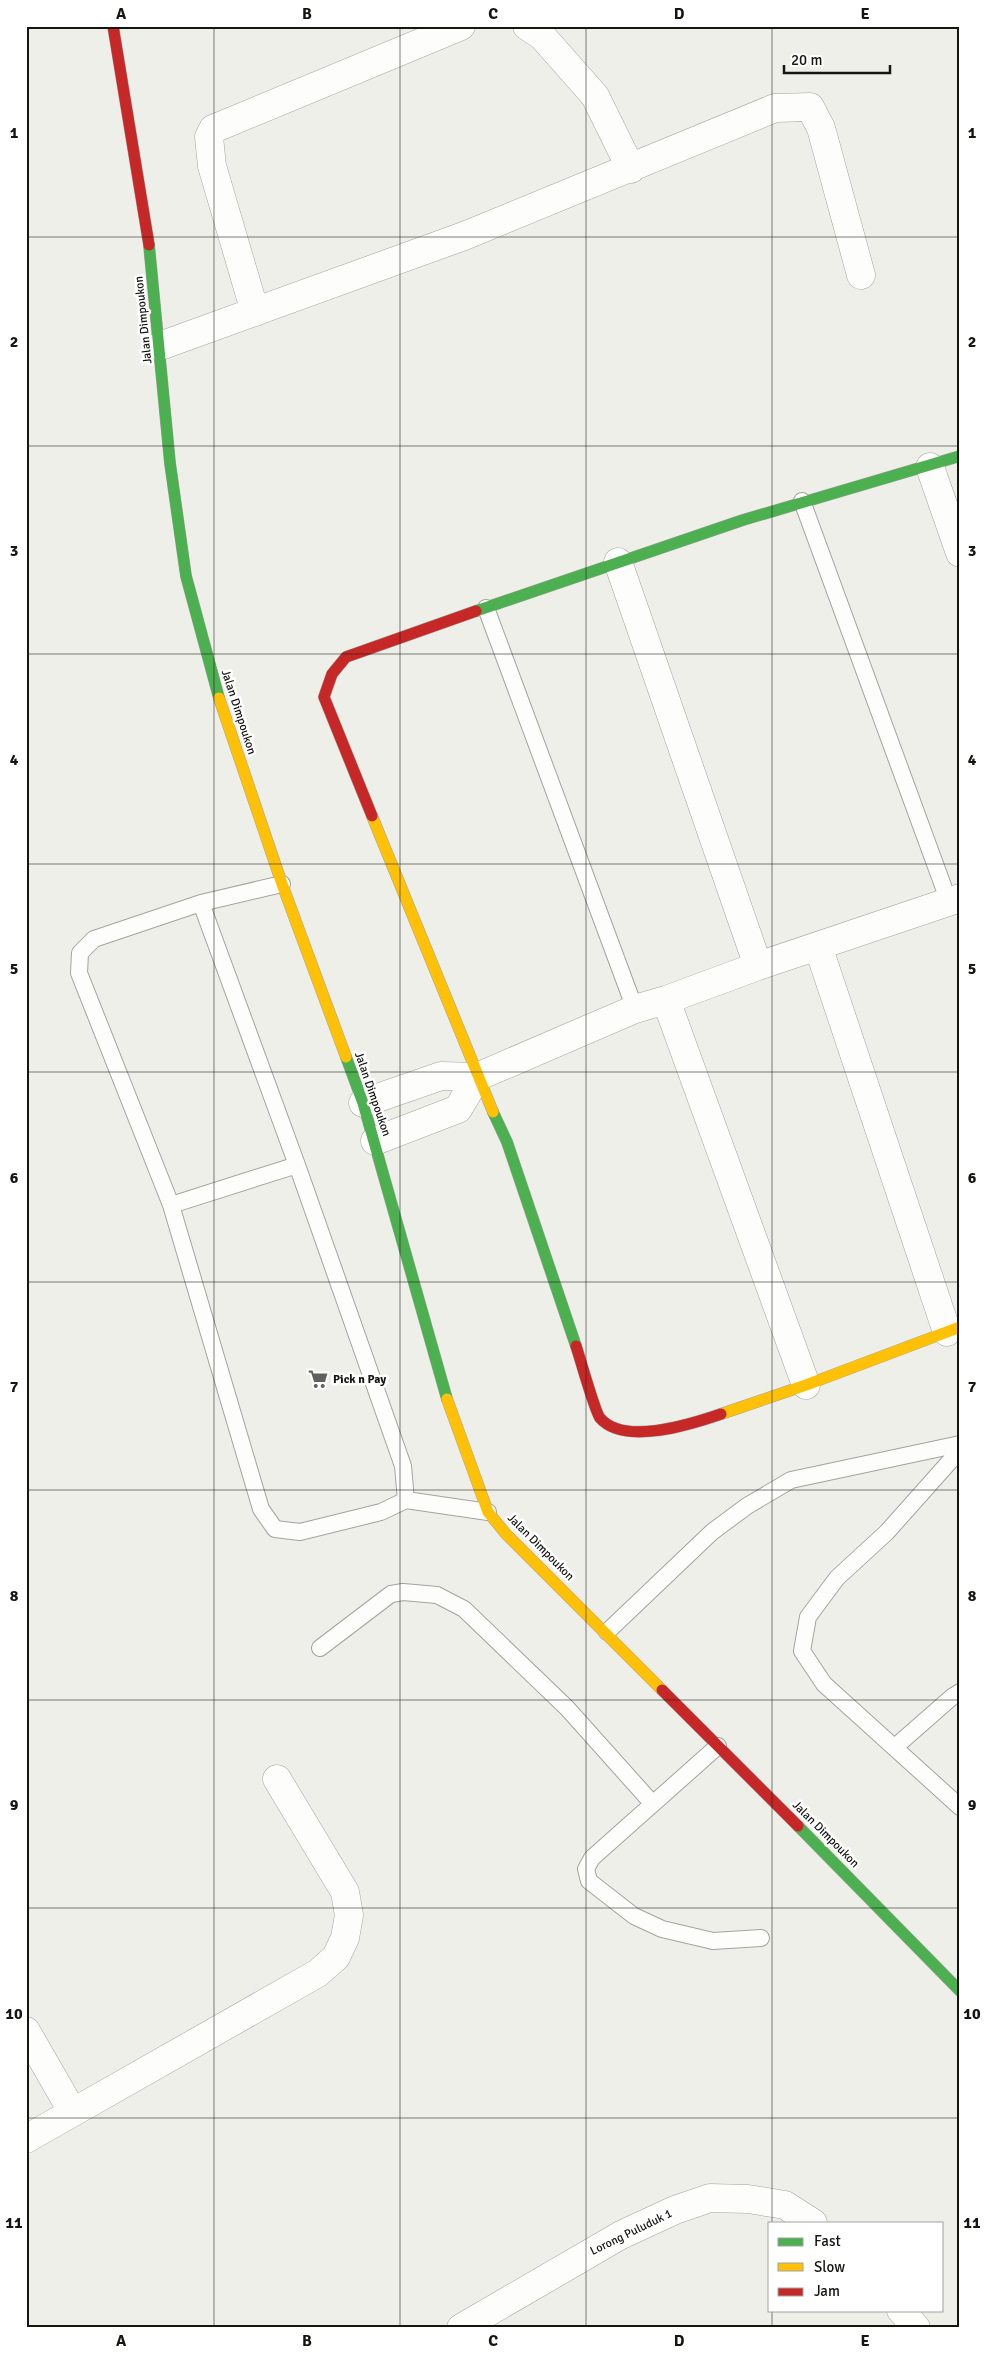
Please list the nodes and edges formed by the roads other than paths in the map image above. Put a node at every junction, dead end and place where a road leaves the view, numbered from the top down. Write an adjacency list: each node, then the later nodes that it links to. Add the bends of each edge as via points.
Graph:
1 (113, 26): 7 (street, Jalan Dimpoukon, via 147,228)
2 (461, 26): 6 (street, via 214,129 209,137 212,166)
3 (527, 26): 4 (street, via 542,36 595,96)
4 (631, 169): 5 (street, via 775,108 810,107 821,128); 6 (street, via 464,236)
5 (861, 275)
6 (254, 312): 7 (street)
7 (160, 346): 14 (street, Jalan Dimpoukon, via 170,463 186,576 223,711)
8 (960, 456): 9 (street)
9 (930, 467): 10 (street); 11 (street)
10 (802, 501): 12 (street); 15 (lane)
11 (960, 553)
12 (618, 562): 13 (street); 18 (street)
13 (486, 608): 20 (lane); 21 (street, via 346,657 332,674 324,697)
14 (282, 884): 16 (lane); 22 (street, Jalan Dimpoukon)
15 (954, 900): 17 (street)
16 (201, 903): 24 (lane); 25 (lane, via 94,939 80,953 79,973)
17 (818, 946): 18 (street); 26 (street)
18 (758, 966): 19 (street)
19 (666, 1000): 20 (street); 27 (street)
20 (635, 1009): 21 (street)
21 (476, 1077): 22 (street, via 441,1076); 23 (street, via 458,1109); 27 (street, via 507,1142 600,1418 621,1431 641,1432 692,1424)
22 (363, 1103): 23 (street, Jalan Dimpoukon)
23 (375, 1141): 31 (street, Jalan Dimpoukon, via 442,1385)
24 (297, 1164): 25 (lane); 30 (lane, via 404,1466)
25 (171, 1205): 30 (lane, via 260,1509 275,1529 300,1532 381,1512)
26 (953, 1330): 27 (street)
27 (806, 1386)
28 (960, 1444): 32 (lane, via 791,1480 712,1532)
29 (960, 1450): 36 (lane, via 887,1532 837,1578 808,1617 802,1651 824,1684)
30 (406, 1500): 31 (lane)
31 (488, 1512): 32 (street, Jalan Dimpoukon)
32 (607, 1632): 35 (street, Jalan Dimpoukon)
33 (320, 1648): 38 (lane, via 391,1594 436,1595 464,1609 566,1708)
34 (960, 1692): 36 (lane)
35 (718, 1746): 38 (lane); 41 (street, Jalan Dimpoukon)
36 (895, 1748): 39 (lane)
37 (277, 1779): 43 (street, via 345,1892 349,1914 345,1938 336,1958 318,1973)
38 (652, 1804): 40 (lane, via 592,1858 586,1869 589,1881 634,1916 662,1929 713,1941)
39 (960, 1807)
40 (760, 1938)
41 (960, 1991)
42 (26, 2031): 43 (street)
43 (72, 2111): 44 (street)
44 (26, 2139)
45 (811, 2222): 47 (street, Lorong Puluduk 1, via 785,2205 748,2199 710,2198 620,2235)
46 (903, 2312): 48 (street)
47 (471, 2325)
48 (916, 2328)

